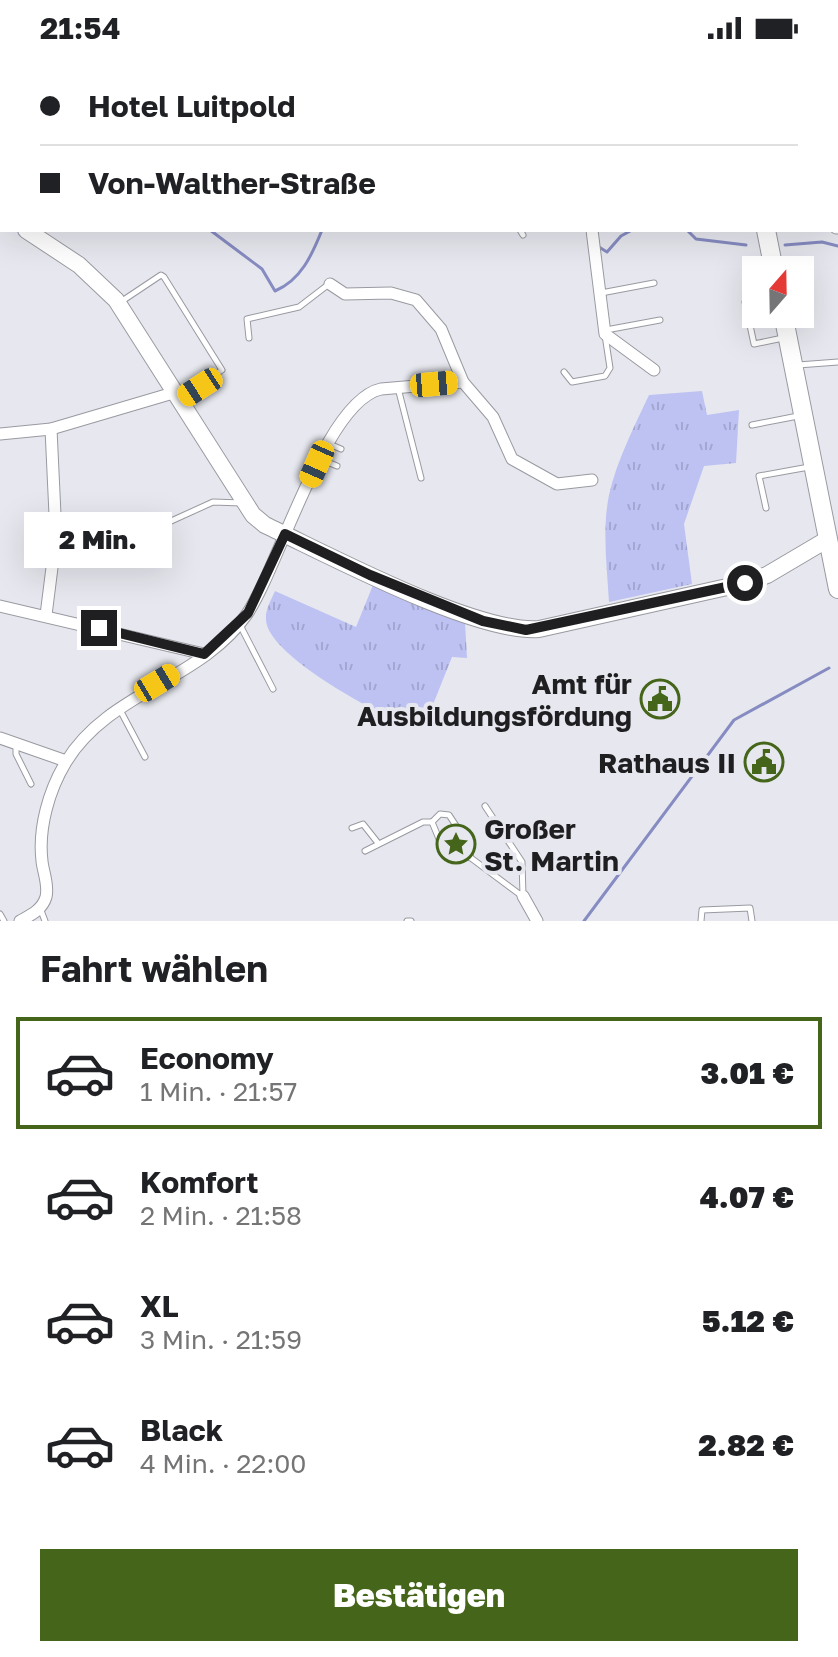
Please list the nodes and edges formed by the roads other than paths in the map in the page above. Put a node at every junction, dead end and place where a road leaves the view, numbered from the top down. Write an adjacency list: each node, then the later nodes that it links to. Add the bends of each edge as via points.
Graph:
1 (29, 232): 8 (main road, via 103,284)
2 (592, 232): 7 (street)
3 (766, 232): 4 (main road)
4 (771, 256)
5 (654, 283): 7 (lane)
6 (330, 284): 14 (lane, via 299,307 247,319); 19 (street, via 345,294 391,293 416,300 441,329)
7 (600, 293): 12 (street)
8 (118, 304): 21 (main road); 21 (lane, via 161,275 206,343 222,372)
9 (660, 320): 12 (lane)
10 (751, 328): 13 (lane, via 754,344)
11 (786, 328): 13 (main road)
12 (605, 332): 17 (street); 18 (lane, via 610,368 605,376 572,382)
13 (788, 337): 16 (main road)
14 (249, 338)
15 (838, 362): 16 (lane)
16 (793, 365): 22 (main road)
17 (654, 370)
18 (564, 372)
19 (463, 382): 20 (street); 32 (street, via 493,417 518,464 557,484)
20 (398, 387): 26 (street, via 365,394); 31 (lane)
21 (175, 397): 24 (street); 33 (main road)
22 (803, 415): 23 (lane); 30 (main road)
23 (752, 425)
24 (51, 429): 25 (street); 40 (street, via 56,536)
25 (0, 434)
26 (328, 444): 27 (lane); 28 (street)
27 (341, 449)
28 (320, 459): 29 (lane); 36 (street)
29 (337, 466)
30 (814, 466): 34 (lane, via 759,476); 37 (main road)
31 (421, 478)
32 (592, 480)
33 (243, 503): 35 (lane, via 213,502 169,522); 36 (main road, via 265,525)
34 (766, 508)
35 (148, 519)
36 (285, 534): 37 (main road, via 483,621 526,630 745,583); 41 (street)
37 (828, 539): 38 (main road)
38 (838, 589)
39 (0, 606): 40 (street)
40 (46, 615): 42 (street)
41 (239, 624): 42 (street); 43 (lane)
42 (204, 654): 44 (street)
43 (273, 689)
44 (119, 707): 47 (lane); 48 (street, via 84,736)
45 (0, 738): 46 (street)
46 (16, 742): 48 (street); 49 (lane, via 16,754)
47 (145, 757)
48 (66, 761): 57 (street, via 48,804 41,844 46,891)
49 (31, 784)
50 (485, 806): 56 (lane, via 522,862)
51 (432, 822): 53 (lane); 55 (lane, via 444,851); 55 (lane, via 440,814 449,815)
52 (352, 828): 53 (lane, via 363,824)
53 (378, 843): 54 (lane)
54 (365, 851)
55 (471, 858): 56 (lane)
56 (523, 896): 62 (street)
57 (40, 908): 60 (street); 61 (lane)
58 (0, 914): 59 (lane)
59 (4, 921)
60 (20, 921)
61 (45, 921)
62 (537, 921)
63 (701, 921): 64 (lane, via 702,910 750,908)
64 (752, 921)

